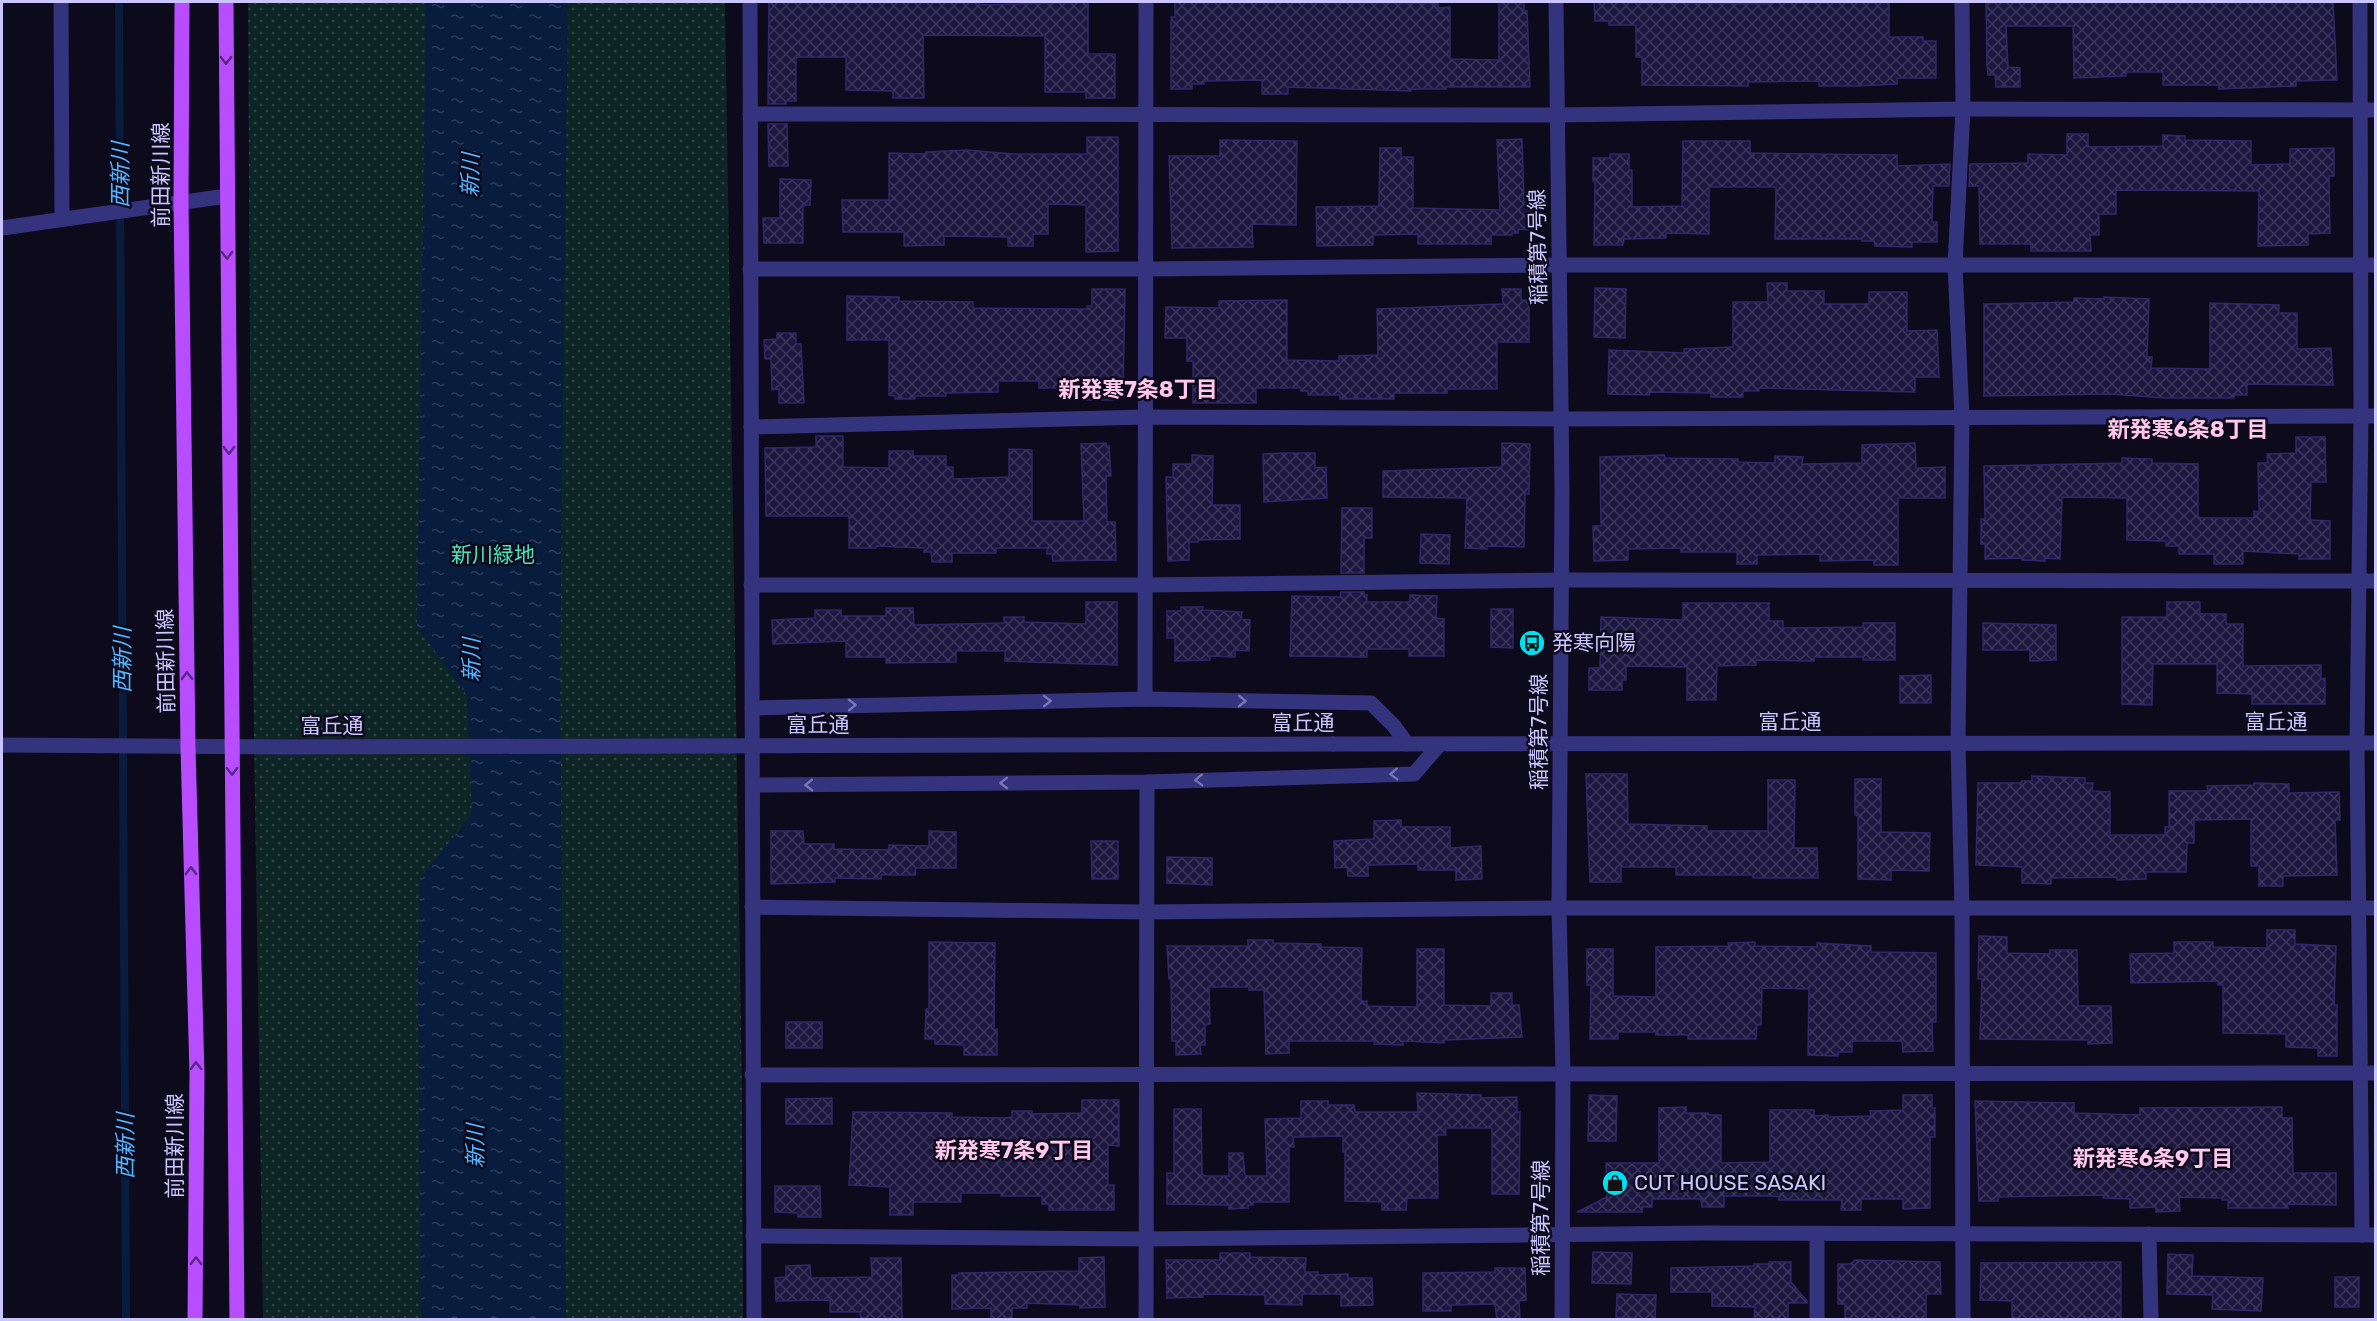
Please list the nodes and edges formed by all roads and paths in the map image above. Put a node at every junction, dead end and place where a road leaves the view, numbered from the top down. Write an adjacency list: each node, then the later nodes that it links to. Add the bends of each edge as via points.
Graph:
1 (61, 2): 16 (street)
2 (182, 2): 15 (main road, 前田新川線)
3 (226, 2): 14 (main road, one-way to 14)
4 (750, 2): 11 (street)
5 (1146, 2): 12 (street)
6 (1556, 2): 13 (street, 稲積第7号線)
7 (1962, 2): 9 (street)
8 (2360, 2): 10 (street)
9 (1962, 109): 10 (street); 13 (street); 19 (street)
10 (2368, 110): 20 (street)
11 (750, 114): 12 (street); 21 (street)
12 (1146, 114): 13 (street); 22 (street)
13 (1557, 116): 18 (street, 稲積第7号線)
14 (227, 196): 15 (street); 44 (main road, one-way to 44)
15 (181, 202): 16 (street); 43 (main road, 前田新川線, one-way to 15)
16 (62, 219): 17 (street)
17 (2, 228)
18 (1559, 265): 19 (street); 22 (street); 26 (street, 稲積第7号線)
19 (1955, 265): 20 (street); 25 (street)
20 (2368, 266): 23 (street)
21 (750, 269): 22 (street); 27 (street)
22 (1146, 269): 24 (street)
23 (2368, 416): 25 (street); 30 (street)
24 (1146, 417): 26 (street); 27 (street); 33 (street)
25 (1962, 417): 26 (street); 29 (street)
26 (1561, 419): 28 (street, 稲積第7号線)
27 (751, 426): 32 (street)
28 (1561, 580): 29 (street); 33 (street); 36 (street, 稲積第7号線)
29 (1961, 581): 30 (street); 37 (street)
30 (2360, 581): 31 (street); 38 (street)
31 (2376, 581)
32 (752, 585): 33 (street); 35 (street)
33 (1146, 585): 34 (street)
34 (1145, 699): 35 (street, one-way to 34); 40 (street, one-way to 40, via 1371,703)
35 (752, 708): 46 (street)
36 (1560, 743): 37 (street, 富丘通); 42 (street, 富丘通); 48 (street, 稲積第7号線)
37 (1958, 743): 38 (street, 富丘通); 49 (street)
38 (2357, 743): 39 (street, 富丘通); 50 (street)
39 (2376, 743)
40 (1407, 744): 42 (street, 富丘通); 44 (street, 富丘通, bridge)
41 (2, 745): 43 (street, 富丘通)
42 (1439, 745): 45 (street, one-way to 45, via 1414,774)
43 (188, 747): 44 (street, 富丘通); 65 (main road, 前田新川線, one-way to 43, via 197,1074)
44 (232, 748): 66 (main road, one-way to 66)
45 (1147, 782): 46 (street, one-way to 46); 52 (street)
46 (753, 785): 47 (street)
47 (752, 907): 52 (street); 57 (street)
48 (1558, 908): 49 (street); 52 (street); 53 (street, 稲積第7号線)
49 (1962, 908): 50 (street); 55 (street)
50 (2359, 908): 51 (street); 56 (street)
51 (2376, 908)
52 (1146, 912): 54 (street)
53 (1563, 1072): 54 (street); 55 (street); 60 (street, 稲積第7号線)
54 (1148, 1073): 57 (street); 64 (street)
55 (1963, 1073): 56 (street); 58 (street)
56 (2369, 1073): 62 (street)
57 (752, 1075): 63 (street)
58 (1963, 1234): 59 (street); 61 (street); 71 (street)
59 (2149, 1234): 62 (street); 72 (street)
60 (1562, 1235): 61 (street); 64 (street); 69 (street, 稲積第7号線)
61 (1817, 1235): 70 (street)
62 (2369, 1235)
63 (753, 1236): 64 (street); 67 (street)
64 (1146, 1239): 68 (street)
65 (195, 1320)
66 (237, 1320)
67 (754, 1320)
68 (1146, 1320)
69 (1562, 1320)
70 (1817, 1320)
71 (1963, 1320)
72 (2151, 1320)

